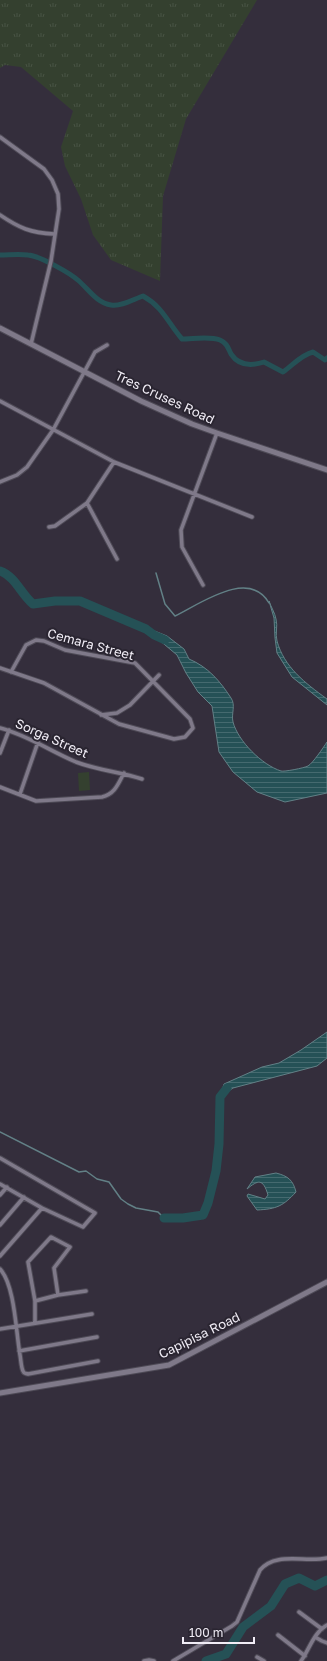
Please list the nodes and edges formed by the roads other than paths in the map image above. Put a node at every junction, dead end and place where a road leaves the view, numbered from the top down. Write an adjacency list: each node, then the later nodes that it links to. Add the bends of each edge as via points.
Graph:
1 (0, 137): 3 (street, via 44,168 52,180 58,194 59,209)
2 (0, 215): 3 (street, via 26,230 38,234)
3 (54, 234): 5 (street, via 51,261)
4 (0, 328): 5 (main road, Tres Cruses Road)
5 (31, 344): 7 (main road, Tres Cruses Road)
6 (106, 345): 7 (street, via 95,352)
7 (84, 370): 9 (street); 10 (main road, Tres Cruses Road, via 141,401)
8 (0, 401): 9 (street)
9 (53, 430): 11 (street); 13 (street, via 27,467 17,475)
10 (217, 433): 12 (main road, Tres Cruses Road); 14 (street)
11 (114, 462): 14 (street); 15 (street)
12 (327, 470)
13 (0, 482)
14 (193, 495): 16 (street); 19 (street, via 181,530 182,547)
15 (87, 502): 17 (street, via 55,526); 18 (street)
16 (252, 517)
17 (49, 527)
18 (118, 559)
19 (203, 585)
20 (0, 668): 21 (street)
21 (11, 672): 23 (street, Cemara Street, via 26,645 36,640 65,650 135,663); 24 (street, via 44,684)
22 (159, 674): 23 (street)
23 (153, 681): 24 (street, via 130,706); 24 (street, Cemara Street, via 190,719 193,728 185,737 174,739 119,724)
24 (102, 715)
25 (0, 728): 26 (street, Sorga Street)
26 (9, 730): 27 (street, Sorga Street); 28 (street)
27 (38, 742): 29 (street, Sorga Street, via 87,766); 32 (street)
28 (0, 752)
29 (124, 773): 30 (street, Sorga Street); 32 (street, via 115,790 102,797 36,801)
30 (142, 779)
31 (0, 787): 32 (street)
32 (20, 794)
33 (0, 1158): 38 (street, via 95,1213 83,1227)
34 (0, 1184): 35 (street)
35 (7, 1187): 36 (street); 37 (street)
36 (0, 1195)
37 (24, 1197): 38 (street); 39 (street)
38 (42, 1208): 40 (street)
39 (0, 1225)
40 (0, 1256)
41 (0, 1269): 48 (street, via 12,1301)
42 (327, 1282): 53 (main road, Capipisa Road, via 169,1365)
43 (86, 1291): 44 (street)
44 (58, 1295): 45 (street); 45 (street, via 54,1268 70,1247 51,1237 28,1262)
45 (35, 1301): 47 (street)
46 (92, 1314): 47 (street)
47 (35, 1323): 48 (street)
48 (15, 1327): 49 (street); 51 (street)
49 (0, 1329)
50 (97, 1337): 51 (street)
51 (19, 1352): 52 (street, via 23,1370 28,1374)
52 (98, 1361)
53 (0, 1393)
54 (327, 1558): 65 (street, via 279,1559 265,1564 237,1622)
55 (299, 1612): 57 (street)
56 (327, 1625): 57 (street)
57 (322, 1628): 59 (street)
58 (278, 1635): 61 (street)
59 (315, 1637): 60 (street); 61 (street)
60 (327, 1643)
61 (304, 1656): 67 (street)
62 (257, 1657): 66 (street)
63 (144, 1661): 64 (street)
64 (154, 1661)
65 (173, 1661)
66 (264, 1661)
67 (301, 1661)

